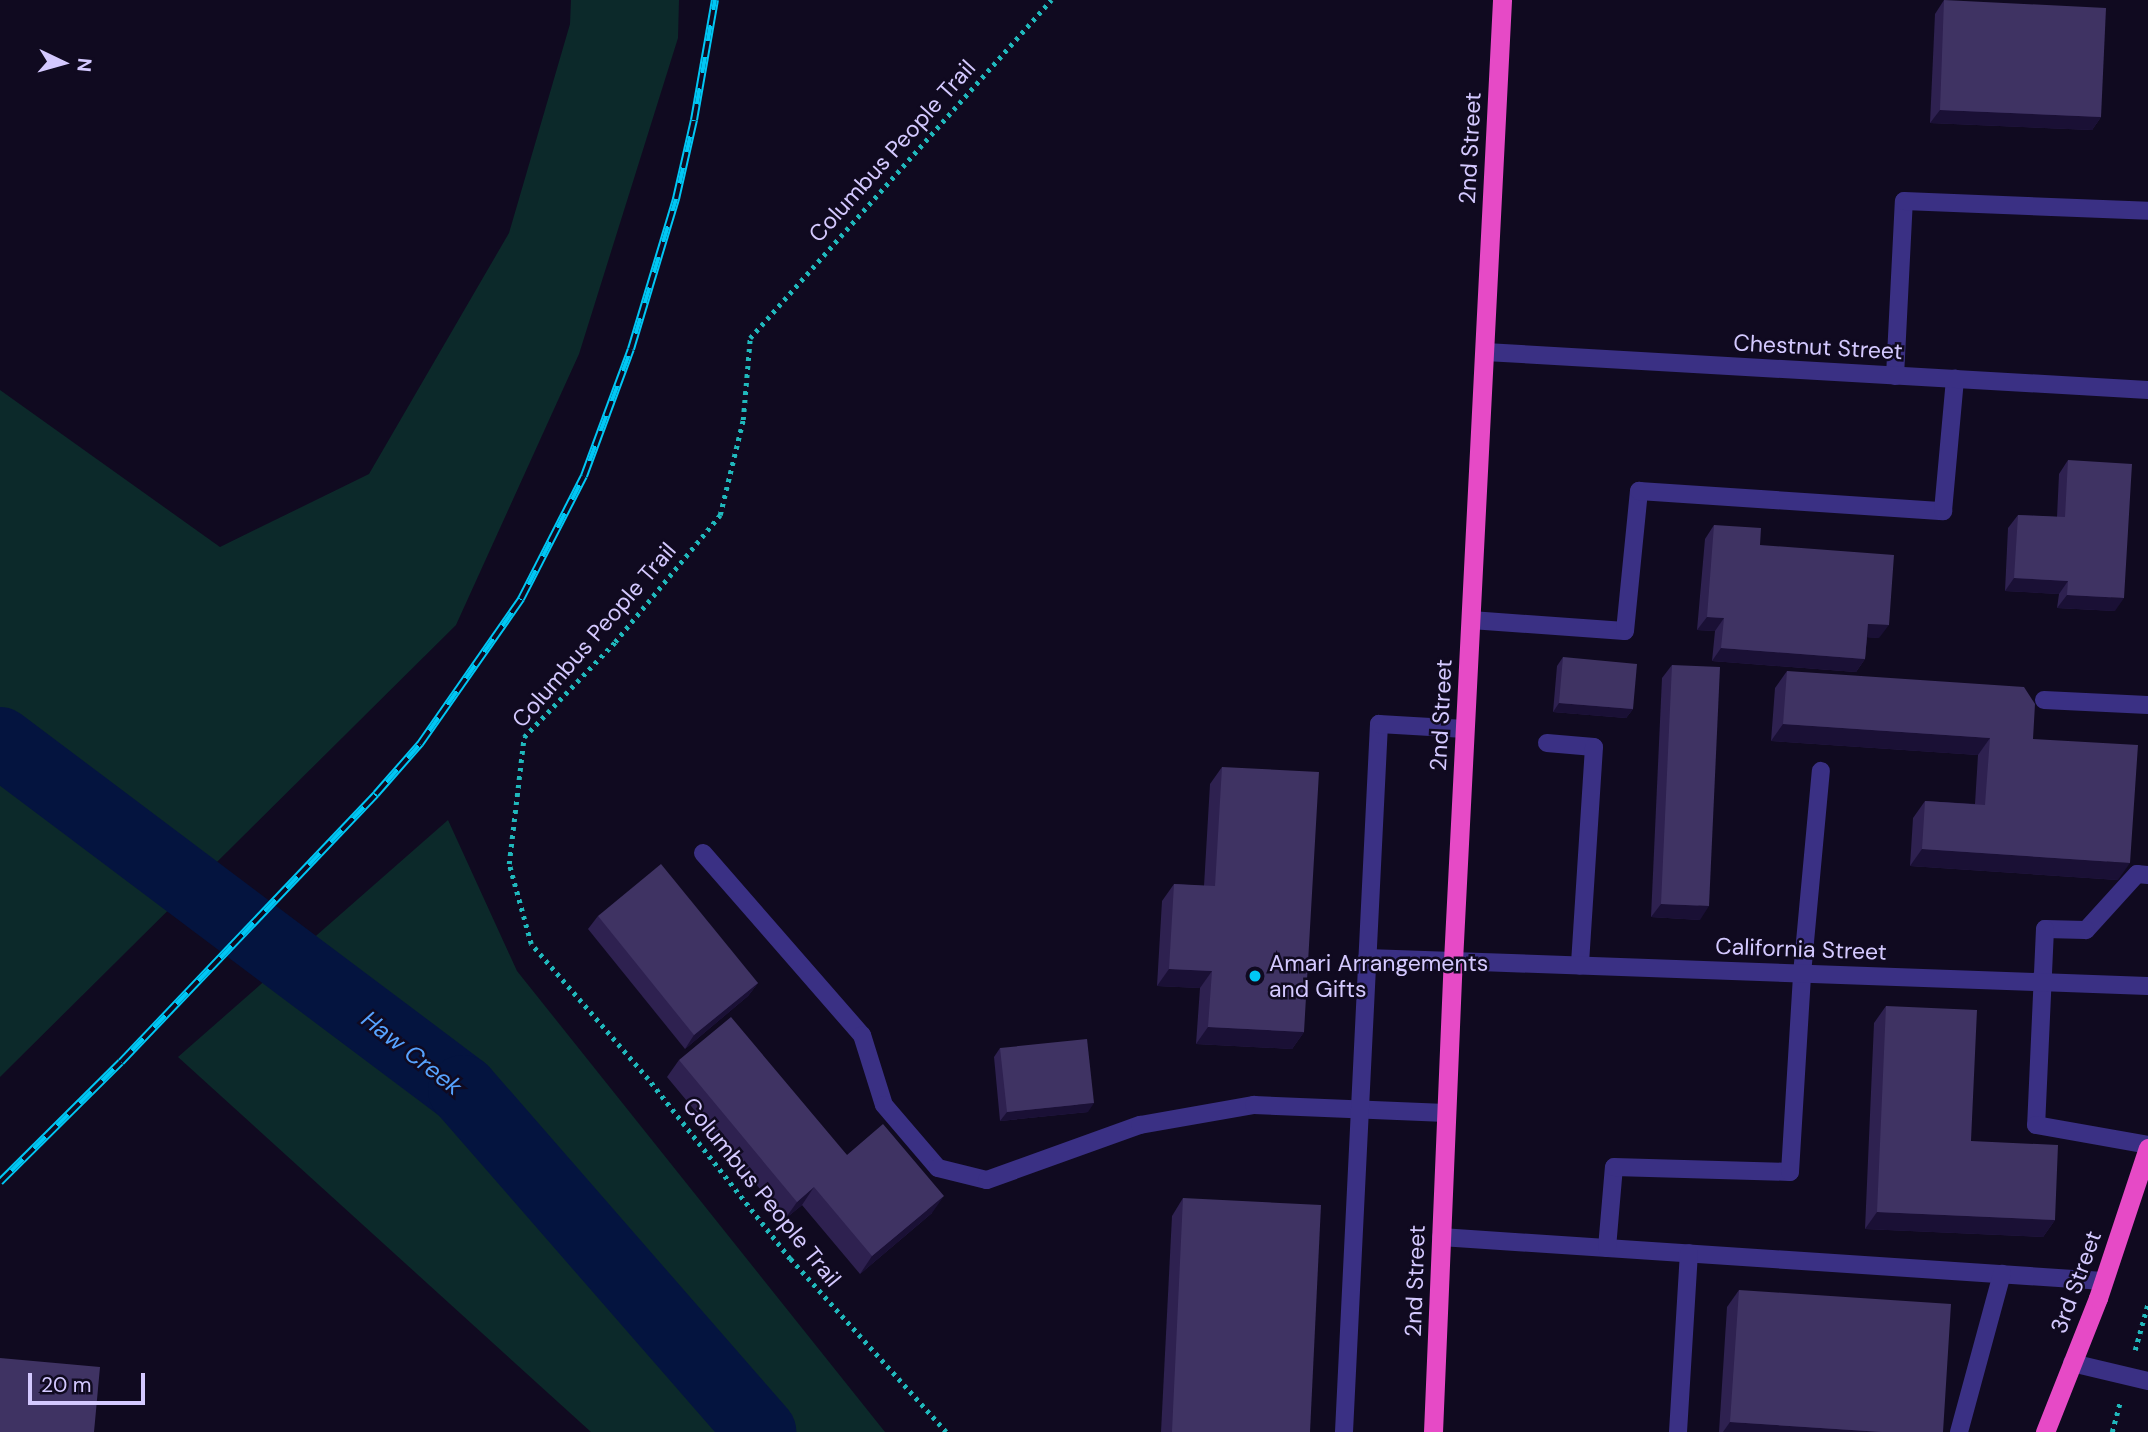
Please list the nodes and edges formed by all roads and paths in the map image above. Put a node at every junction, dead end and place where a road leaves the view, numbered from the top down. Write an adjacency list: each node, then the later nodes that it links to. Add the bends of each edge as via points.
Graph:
1 (1051, 0): 33 (path, Columbus People Trail, via 750,338 743,420 720,515 615,642 524,737 509,864 531,944 648,1079 790,1259)
2 (1502, 0): 4 (highway, 2nd Street)
3 (2148, 211): 5 (street, via 1905,201)
4 (1485, 352): 5 (street, Chestnut Street); 8 (highway, 2nd Street)
5 (1895, 376): 6 (street, Chestnut Street)
6 (1955, 379): 7 (street, Chestnut Street); 8 (street, via 1943,511 1639,491 1625,631)
7 (2148, 390)
8 (1471, 620): 11 (highway, 2nd Street)
9 (2044, 700): 10 (street)
10 (2148, 705)
11 (1465, 729): 16 (street, via 1379,724); 17 (highway, 2nd Street)
12 (1547, 743): 18 (street, via 1594,747)
13 (1821, 771): 19 (street)
14 (703, 853): 22 (street, via 862,1035 884,1105 937,1168 987,1180 1140,1125 1254,1105)
15 (2148, 875): 20 (street, via 2137,874 2086,930 2045,929)
16 (1367, 958): 17 (street, California Street); 22 (street)
17 (1453, 961): 18 (street, California Street); 23 (highway, 2nd Street)
18 (1580, 966): 19 (street, California Street)
19 (1802, 974): 20 (street, California Street); 26 (street, via 1790,1172 1614,1167)
20 (2044, 982): 21 (street, California Street); 24 (street, via 2036,1125)
21 (2148, 986)
22 (1359, 1112): 23 (street); 34 (street)
23 (1446, 1113): 25 (highway, 2nd Street)
24 (2148, 1146): 29 (highway, 3rd Street)
25 (1441, 1237): 26 (street); 35 (highway, 2nd Street)
26 (1607, 1248): 27 (street)
27 (1689, 1253): 28 (street); 36 (street)
28 (2002, 1274): 29 (street); 37 (street)
29 (2104, 1281): 30 (highway, 3rd Street)
30 (2072, 1363): 31 (street); 38 (highway, 3rd Street)
31 (2148, 1381)
32 (2115, 1425): 39 (path)
33 (946, 1432)
34 (1344, 1432)
35 (1433, 1432)
36 (1678, 1432)
37 (1959, 1432)
38 (2045, 1432)
39 (2112, 1432)

